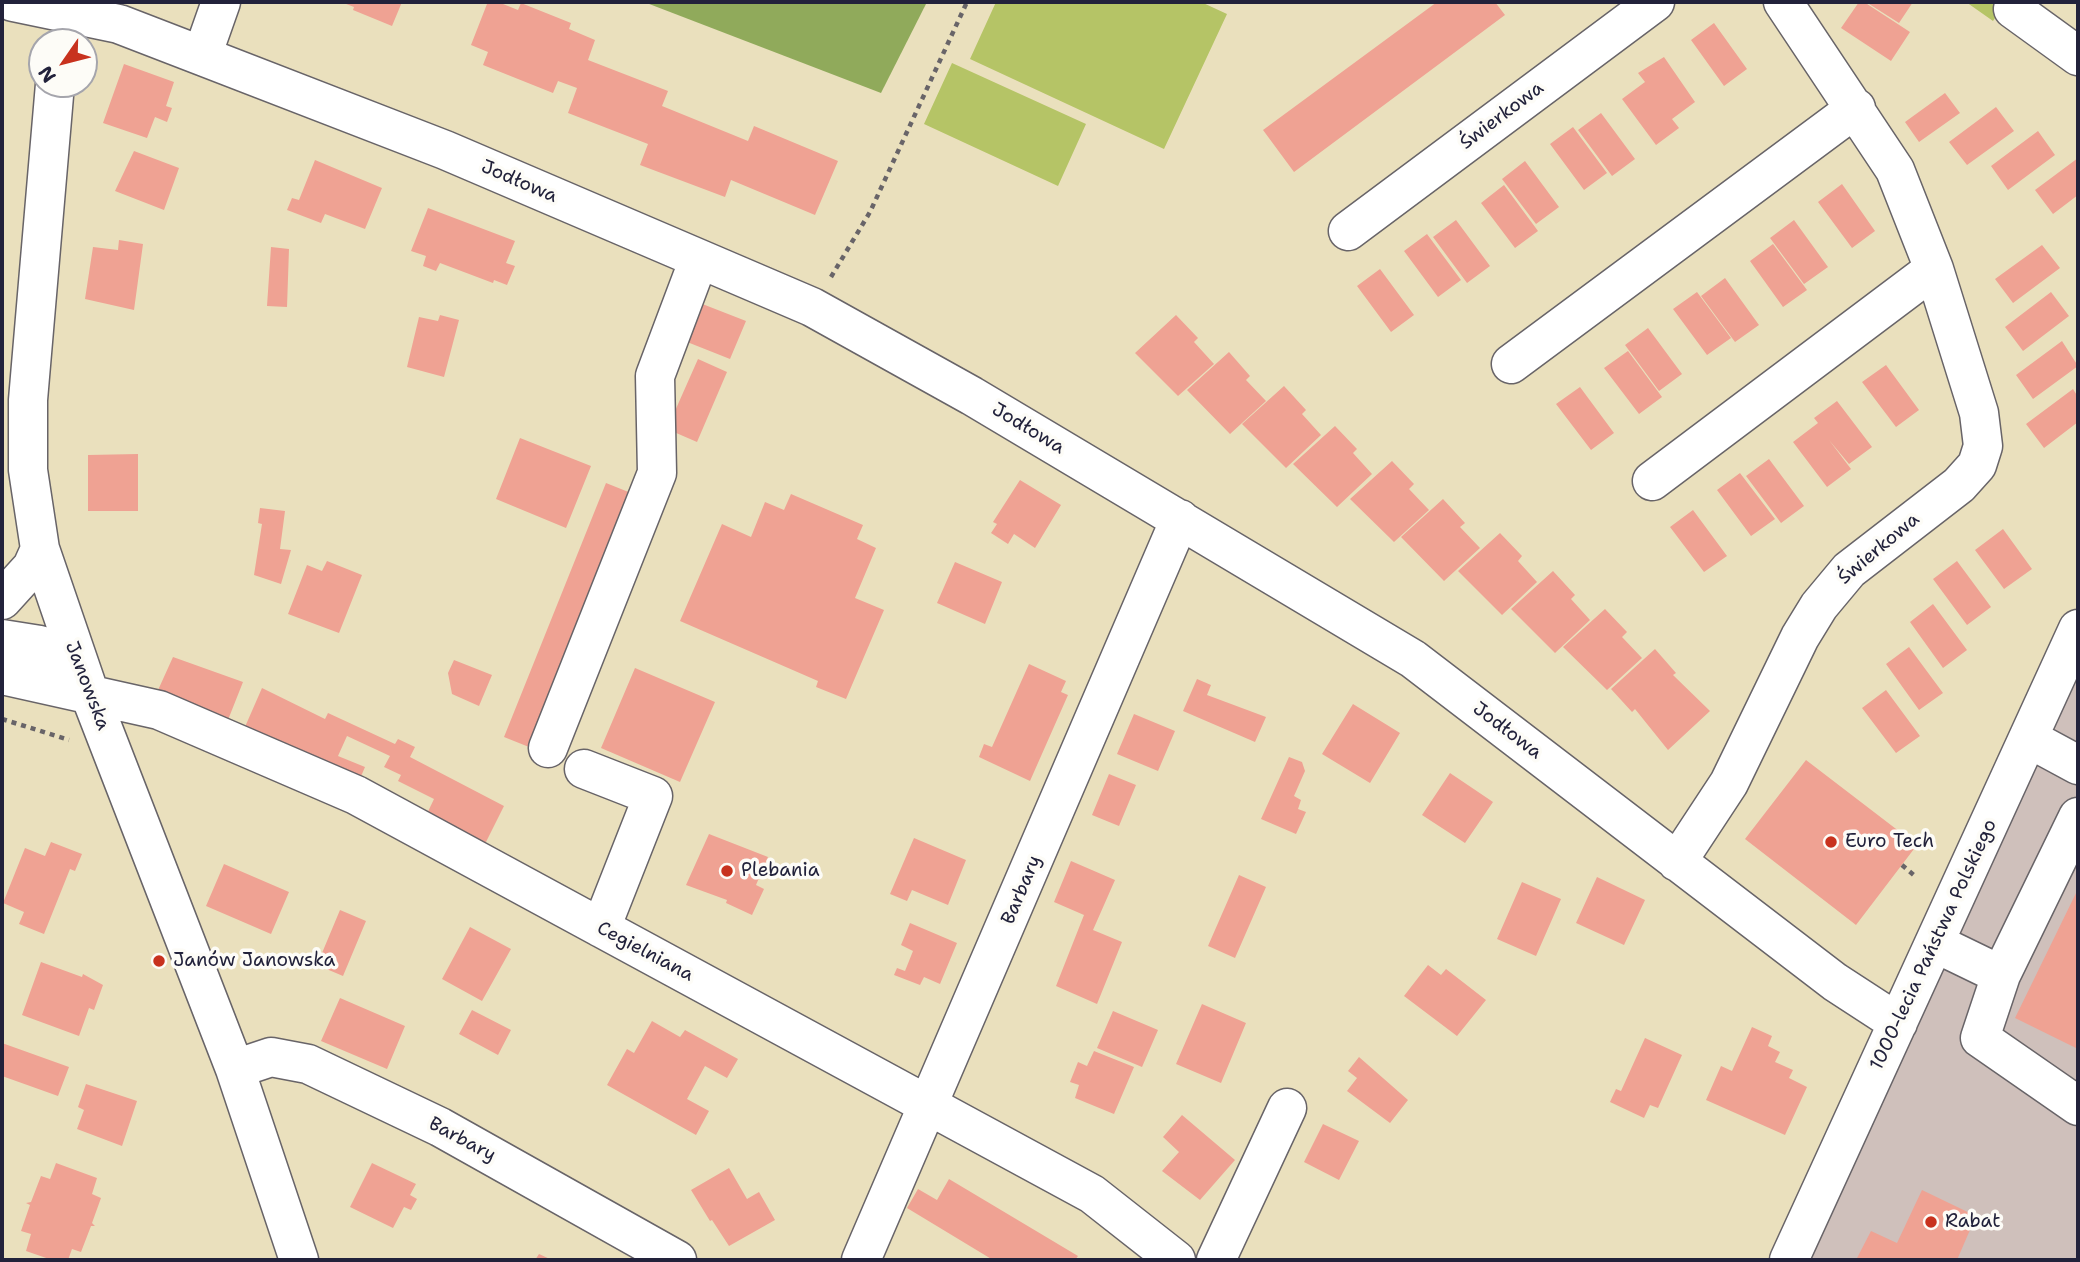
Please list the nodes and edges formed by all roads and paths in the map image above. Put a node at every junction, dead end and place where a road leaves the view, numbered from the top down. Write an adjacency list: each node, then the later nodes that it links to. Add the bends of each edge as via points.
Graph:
1 (13, 2): 7 (street, Jodłowa)
2 (221, 2): 8 (street)
3 (967, 2): 15 (path, via 870,212)
4 (1656, 2): 12 (street, Świerkowa)
5 (1783, 2): 11 (street, Świerkowa)
6 (2013, 9): 9 (street)
7 (62, 18): 8 (street, Jodłowa, via 119,24)
8 (202, 56): 13 (street, Jodłowa, via 445,150)
9 (2078, 56)
10 (54, 98): 19 (street, Janowska, via 28,400 28,470)
11 (1856, 108): 14 (street, Świerkowa, via 1895,170); 16 (street)
12 (1348, 231)
13 (699, 259): 15 (street, Jodłowa); 28 (street, via 655,376 657,473)
14 (1934, 269): 17 (street); 32 (street, Świerkowa, via 1979,414 1983,446 1977,465 1959,485 1849,570 1819,606 1729,783)
15 (812, 307): 18 (street, Jodłowa)
16 (1511, 363)
17 (1652, 481)
18 (1181, 519): 32 (street, Jodłowa, via 1413,659); 40 (street, Barbary)
19 (40, 550): 20 (street); 24 (street, Janowska)
20 (2, 600)
21 (2078, 629): 26 (street, 1000-lecia Państwa Polskiego)
22 (2, 639): 24 (street, via 40,645)
23 (2, 675): 24 (street)
24 (84, 679): 35 (street, Cegielniana, via 356,795); 39 (street, Janowska)
25 (2, 719): 27 (path)
26 (2028, 738): 29 (street); 36 (street, 1000-lecia Państwa Polskiego)
27 (79, 744)
28 (548, 748)
29 (2078, 765)
30 (584, 769): 35 (street, via 653,796)
31 (2078, 817): 37 (street)
32 (1677, 862): 38 (street, Jodłowa, via 1835,982)
33 (1902, 864): 34 (path)
34 (1916, 877)
35 (601, 928): 40 (street, Cegielniana)
36 (1935, 943): 37 (street); 38 (street, 1000-lecia Państwa Polskiego)
37 (2001, 975): 41 (street, via 1980,1038)
38 (1898, 1023): 48 (street, 1000-lecia Państwa Polskiego)
39 (235, 1069): 43 (street, Janowska); 44 (street, Barbary, via 271,1057 308,1064 440,1127)
40 (930, 1104): 45 (street, Barbary); 46 (street, Cegielniana, via 1091,1194)
41 (2078, 1106)
42 (1287, 1108): 47 (street)
43 (299, 1260)
44 (677, 1260)
45 (861, 1260)
46 (1176, 1260)
47 (1216, 1260)
48 (1789, 1260)

